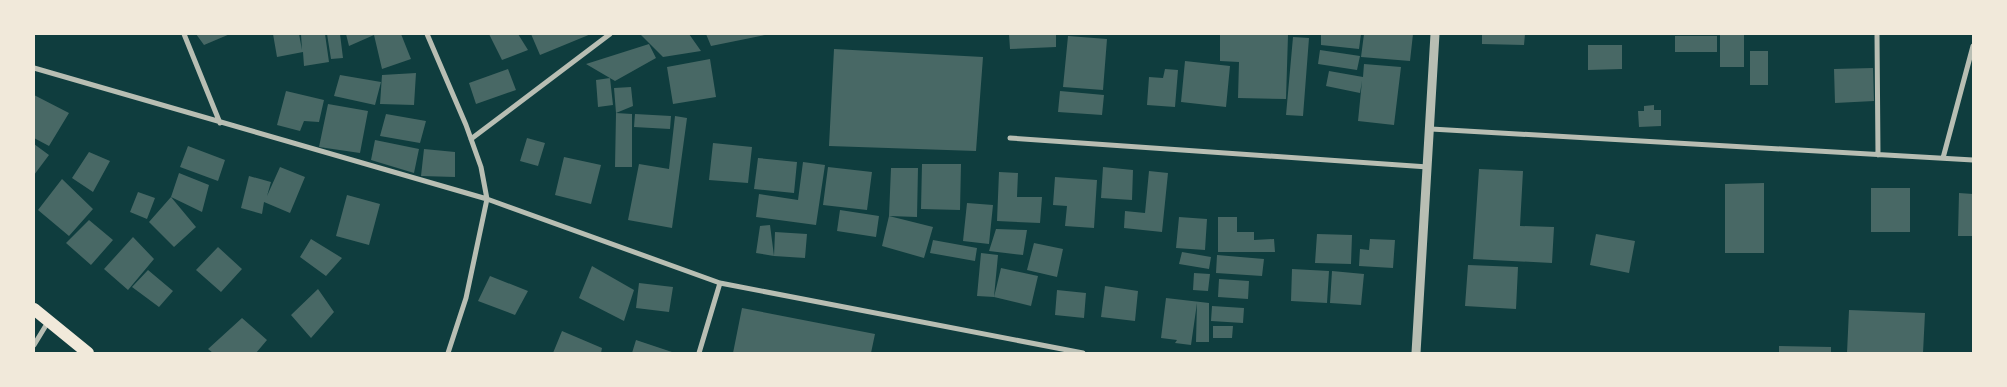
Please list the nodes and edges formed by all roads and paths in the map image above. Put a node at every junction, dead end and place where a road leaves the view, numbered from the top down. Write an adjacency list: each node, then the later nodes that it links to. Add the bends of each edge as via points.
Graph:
1 (184, 34): 8 (street)
2 (427, 34): 11 (street)
3 (610, 34): 11 (street)
4 (1435, 34): 9 (street)
5 (1877, 34): 12 (street)
6 (1973, 46): 13 (street)
7 (34, 68): 8 (street)
8 (220, 123): 16 (street)
9 (1431, 129): 12 (street); 15 (street)
10 (1010, 138): 15 (street)
11 (471, 139): 16 (street)
12 (1878, 155): 13 (street)
13 (1943, 158): 14 (street)
14 (1973, 160)
15 (1428, 167): 27 (street)
16 (487, 198): 17 (street); 23 (street, via 466,298)
17 (720, 283): 21 (street); 24 (street)
18 (34, 310): 19 (main road)
19 (48, 322): 20 (street); 22 (main road)
20 (34, 345)
21 (1041, 346): 25 (street); 26 (street)
22 (88, 353)
23 (448, 353)
24 (699, 353)
25 (1041, 353)
26 (1083, 353)
27 (1416, 353)

